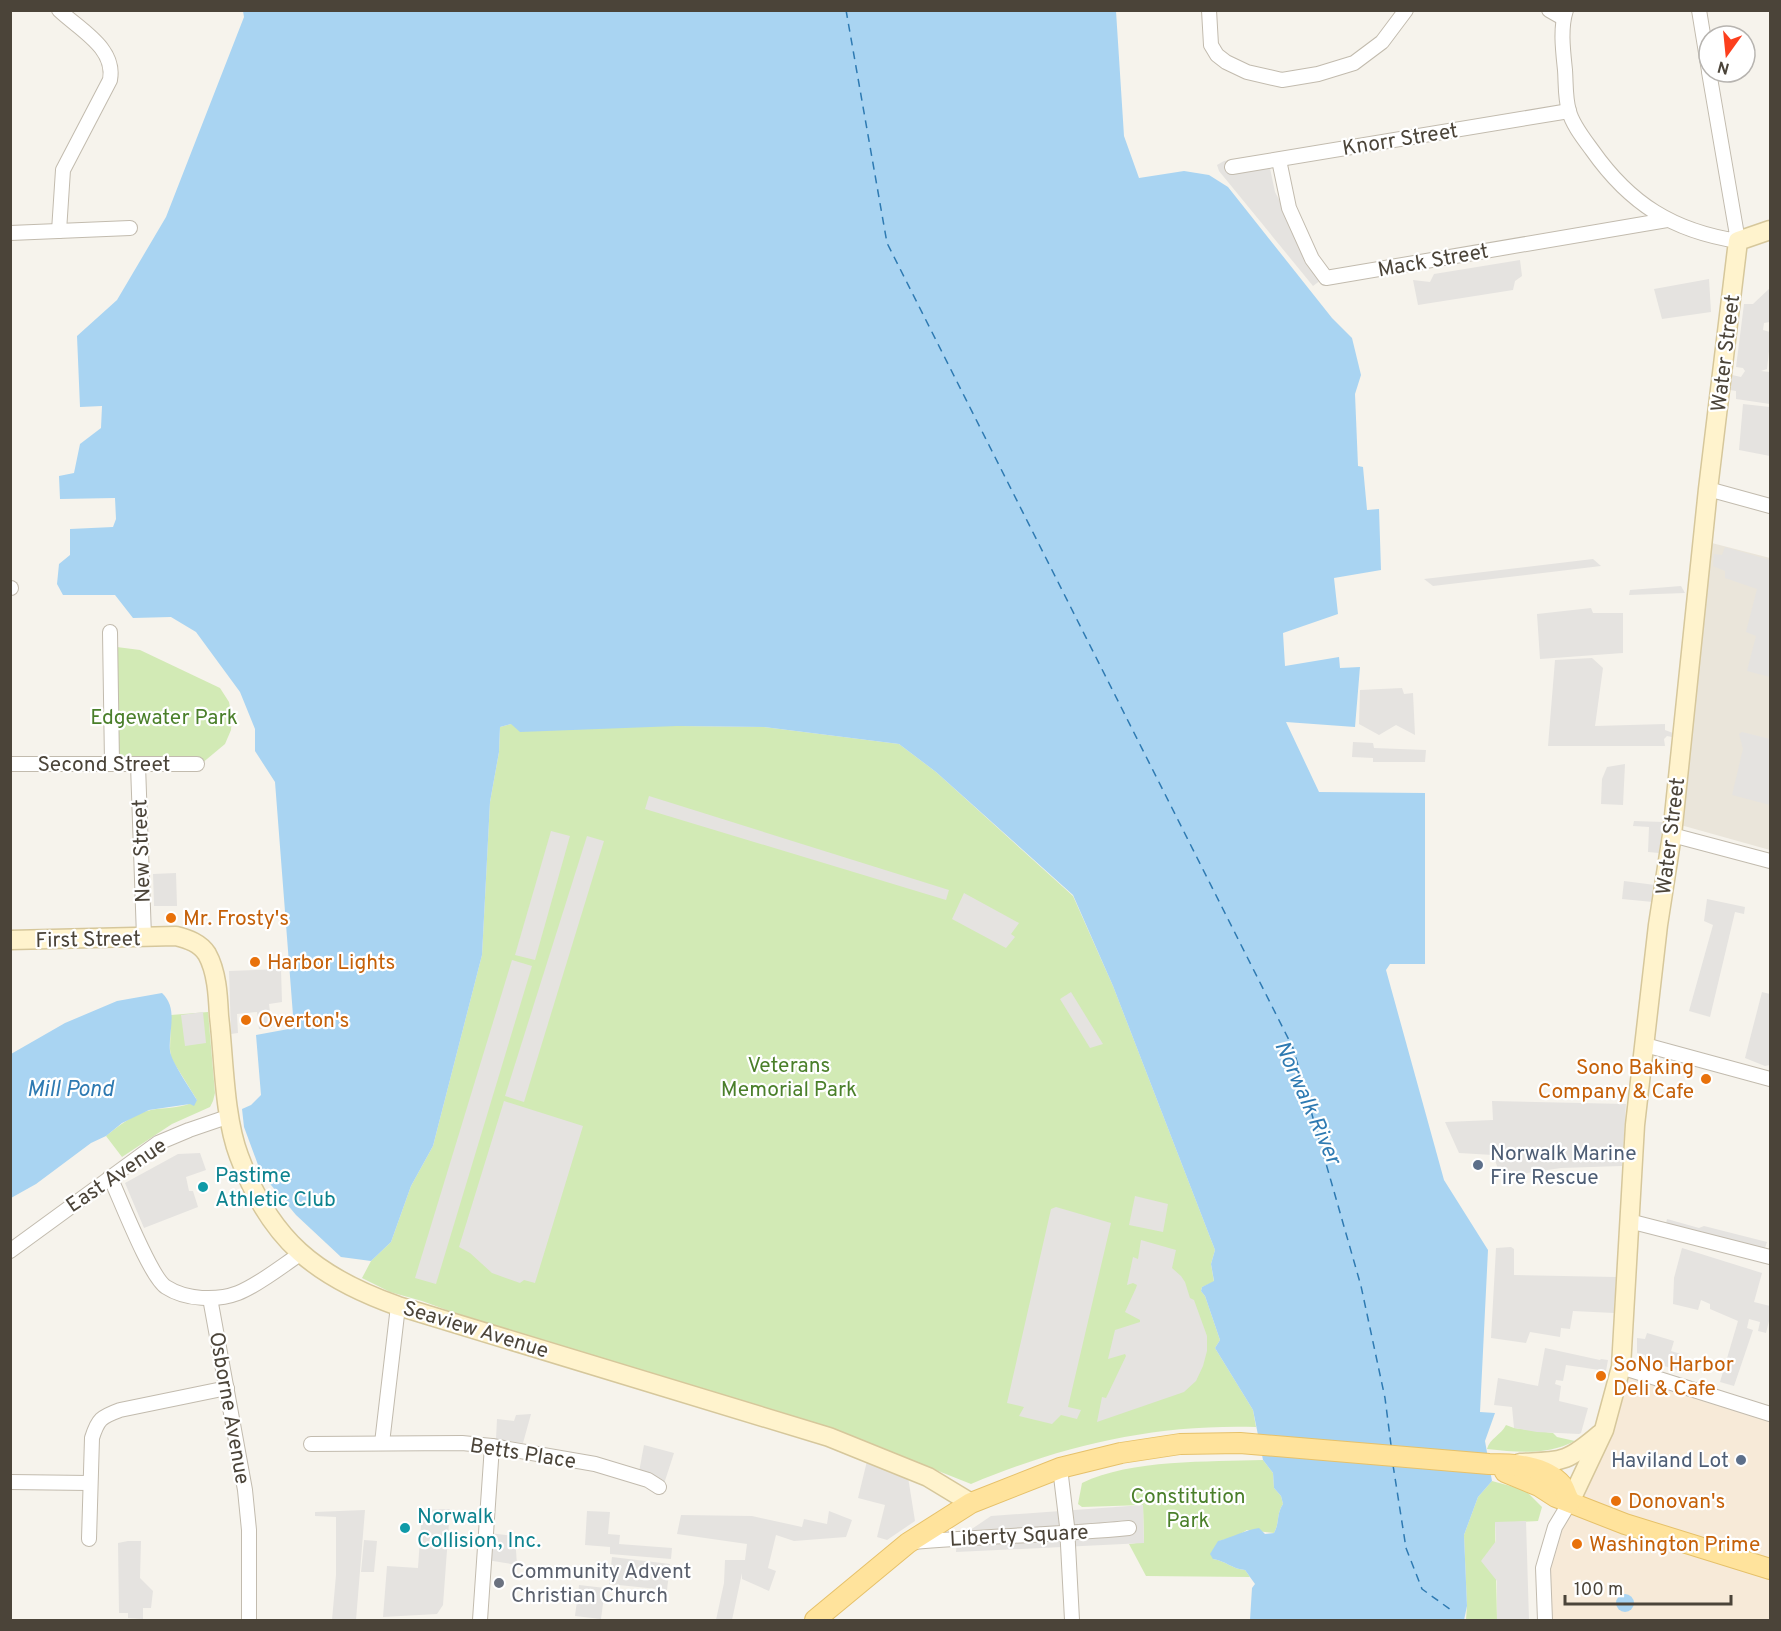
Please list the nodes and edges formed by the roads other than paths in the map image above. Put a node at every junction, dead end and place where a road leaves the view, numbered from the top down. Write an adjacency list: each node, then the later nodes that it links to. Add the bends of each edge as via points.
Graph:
1 (59, 10): 13 (street, via 104,51 112,68 110,80 63,170)
2 (1209, 10): 3 (street, via 1211,45 1217,55 1247,72 1282,80 1354,63 1382,42)
3 (1406, 10)
4 (1550, 10): 5 (street)
5 (1564, 14): 7 (street, via 1563,53)
6 (1711, 84): 15 (street)
7 (1569, 111): 8 (street, Knorr Street); 10 (street, via 1600,162 1633,198)
8 (1279, 160): 9 (street, Knorr Street); 10 (street, Mack Street, via 1289,208 1312,259 1326,278)
9 (1232, 167)
10 (1667, 220): 15 (street, via 1711,237)
11 (130, 228): 13 (street)
12 (1770, 230): 15 (main road)
13 (59, 231): 14 (street)
14 (10, 233)
15 (1738, 241): 16 (main road, Water Street)
16 (1708, 489): 17 (street); 23 (main road, Water Street)
17 (1770, 506)
18 (110, 632): 20 (street)
19 (10, 764): 20 (street, Second Street)
20 (112, 764): 22 (street, Second Street)
21 (197, 764): 22 (street, Second Street)
22 (138, 765): 25 (street, New Street)
23 (1672, 835): 24 (street); 28 (main road, Water Street)
24 (1770, 861)
25 (144, 937): 26 (main road, First Street); 27 (main road, First Street, via 176,936)
26 (10, 940)
27 (199, 945): 30 (main road, Seaview Avenue, via 212,966 217,990)
28 (1645, 1045): 29 (street); 32 (main road, Water Street)
29 (1770, 1079)
30 (230, 1116): 31 (street, East Avenue, via 158,1143); 34 (main road, Seaview Avenue, via 238,1154 252,1187 274,1223)
31 (110, 1177): 33 (street, East Avenue); 36 (street, via 153,1274 165,1287)
32 (1629, 1221): 35 (street); 38 (main road, Water Street)
33 (10, 1251)
34 (300, 1254): 36 (street, via 240,1292); 37 (main road, Seaview Avenue, via 333,1278)
35 (1770, 1257)
36 (210, 1298): 39 (street, Osborne Avenue)
37 (398, 1306): 42 (street); 52 (main road, Seaview Avenue, via 829,1437 928,1477)
38 (1621, 1368): 40 (street); 41 (main road, Water Street)
39 (226, 1388): 49 (street, via 103,1416 92,1438); 58 (street, Osborne Avenue, via 248,1514)
40 (1770, 1414)
41 (1604, 1431): 46 (main road, via 1577,1454 1562,1460); 51 (main road, Water Street)
42 (382, 1443): 43 (street, Betts Place); 44 (street, Betts Place)
43 (311, 1444)
44 (492, 1446): 50 (street, Betts Place, via 595,1464 648,1479); 59 (street)
45 (1489, 1464): 46 (main road, Liberty Square); 47 (main road, Liberty Square, via 1240,1443 1180,1444); 51 (main road)
46 (1509, 1464): 51 (main road, Liberty Square, via 1536,1470 1558,1481)
47 (1060, 1468): 52 (main road, Liberty Square); 54 (street)
48 (10, 1482): 49 (street)
49 (89, 1483): 55 (street)
50 (658, 1487)
51 (1570, 1502): 57 (main road, via 1625,1524); 62 (street, via 1554,1527 1543,1568)
52 (971, 1503): 56 (main road, Liberty Square)
53 (1129, 1528): 54 (street, Liberty Square)
54 (1067, 1533): 56 (street, Liberty Square); 61 (street)
55 (89, 1539)
56 (908, 1543): 60 (main road, Liberty Square)
57 (1770, 1569)
58 (249, 1620)
59 (480, 1620)
60 (815, 1620)
61 (1072, 1620)
62 (1545, 1620)

